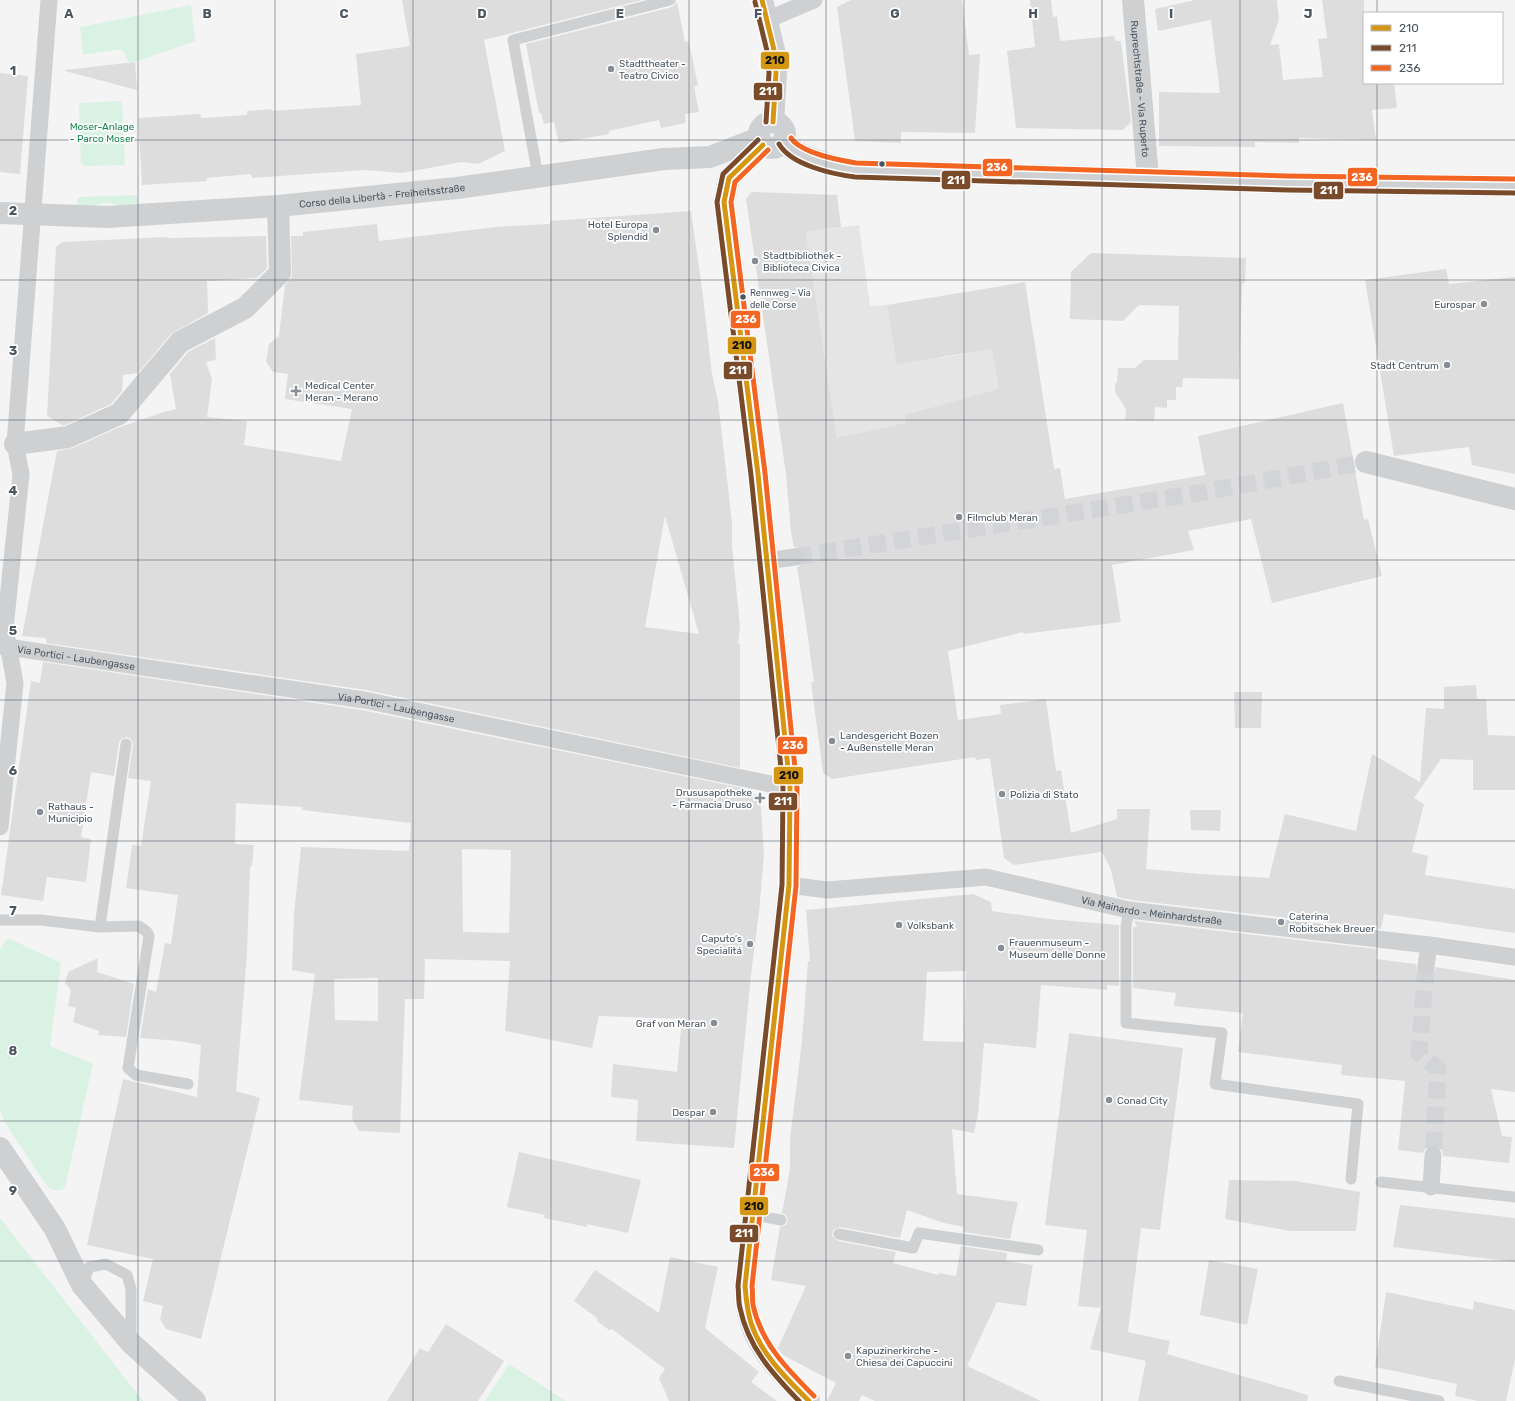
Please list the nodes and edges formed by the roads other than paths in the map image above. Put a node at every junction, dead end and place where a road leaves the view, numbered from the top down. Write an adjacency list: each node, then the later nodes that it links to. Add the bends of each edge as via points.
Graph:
1 (49, 0): 13 (street)
2 (670, 0): 8 (lane, via 513,40)
3 (814, 0): 5 (street)
4 (1133, 0): 9 (street, Ruprechtstraße - Via Ruperto)
5 (765, 10): 6 (main road, via 776,72)
6 (765, 135): 7 (main road, via 781,125 786,136); 8 (street, Corso della Libertà - Freiheitsstraße, via 710,157 664,159); 18 (main road, via 729,178 724,202 758,474)
7 (784, 140): 9 (street, via 791,149 844,169)
8 (538, 176): 11 (street, Corso della Libertà - Freiheitsstraße, via 457,188)
9 (1148, 178): 10 (street)
10 (1515, 186)
11 (278, 206): 13 (street, Corso della Libertà - Freiheitsstraße, via 107,217); 14 (street, via 280,273 245,308 180,342 119,414 68,437)
12 (0, 213): 13 (street, Corso della Libertà - Freiheitsstraße)
13 (32, 214): 14 (street)
14 (15, 444): 19 (street, via 21,474)
15 (1366, 462): 16 (street)
16 (1515, 499)
17 (795, 556): 18 (street)
18 (766, 561): 21 (main road)
19 (4, 647): 21 (street, Via Portici - Laubengasse, via 364,700); 22 (street, via 15,683)
20 (126, 744): 26 (lane)
21 (790, 788): 23 (main road)
22 (0, 828)
23 (789, 885): 24 (street, Via Mainardo - Meinhardstraße, via 827,890 986,877); 37 (main road)
24 (1128, 910): 27 (street, Via Mainardo - Meinhardstraße); 33 (lane, via 1126,1023 1222,1033 1215,1084 1358,1104)
25 (0, 920): 26 (lane, via 41,920)
26 (100, 927): 30 (lane, via 139,926 149,936 128,1068 136,1075)
27 (1428, 945): 28 (street, Via Mainardo - Meinhardstraße); 29 (street)
28 (1515, 957)
29 (1426, 966)
30 (188, 1084)
31 (0, 1148): 41 (street, via 55,1228)
32 (1433, 1155): 35 (street)
33 (1351, 1179)
34 (1381, 1182): 35 (lane)
35 (1431, 1187): 36 (lane)
36 (1515, 1197)
37 (754, 1215): 38 (lane); 45 (main road, via 745,1286 752,1328 773,1364)
38 (781, 1220)
39 (839, 1234): 40 (lane, via 913,1248 919,1232)
40 (1038, 1250)
41 (82, 1285): 42 (street); 42 (lane, via 89,1267 106,1264 127,1275 131,1289)
42 (131, 1342): 44 (street)
43 (1339, 1381): 46 (lane)
44 (195, 1401)
45 (810, 1401)
46 (1439, 1401)

